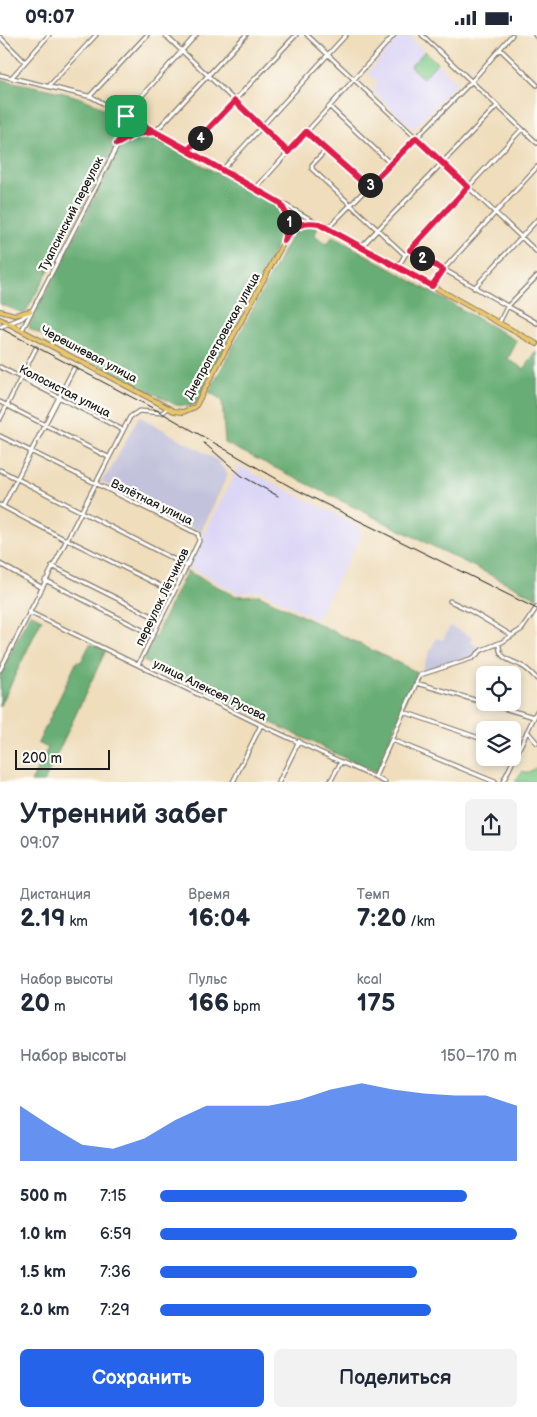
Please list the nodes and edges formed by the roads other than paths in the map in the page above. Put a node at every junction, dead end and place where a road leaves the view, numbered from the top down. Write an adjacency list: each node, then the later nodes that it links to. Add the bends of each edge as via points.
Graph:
1 (49, 35): 17 (street)
2 (96, 35): 24 (street)
3 (147, 35): 25 (street)
4 (165, 35): 15 (street)
5 (196, 35): 15 (street, Туапсинский переулок)
6 (246, 35): 19 (street)
7 (296, 35): 26 (street)
8 (307, 35): 16 (street)
9 (346, 35): 16 (street)
10 (394, 35): 21 (street)
11 (422, 35): 22 (street)
12 (512, 35): 14 (street)
13 (0, 37): 17 (street)
14 (500, 49): 22 (street); 23 (street)
15 (181, 51): 19 (street); 29 (street, Туапсинский переулок)
16 (328, 55): 21 (street); 30 (street)
17 (25, 62): 20 (street)
18 (0, 75): 20 (street)
19 (207, 75): 26 (street); 32 (street)
20 (12, 77): 24 (street)
21 (353, 79): 28 (street); 34 (street)
22 (471, 82): 27 (street); 34 (street)
23 (537, 85)
24 (50, 86): 25 (street)
25 (90, 96): 29 (street)
26 (235, 101): 30 (street); 37 (street)
27 (497, 106): 31 (street); 41 (street)
28 (330, 107): 33 (street); 40 (street)
29 (126, 116): 32 (street); 36 (street, Туапсинский переулок, via 126,128)
30 (262, 127): 39 (street); 43 (street)
31 (522, 129): 35 (street); 45 (street)
32 (155, 132): 36 (street, via 135,134); 37 (street)
33 (306, 132): 38 (street); 39 (street)
34 (416, 138): 40 (street); 41 (street)
35 (537, 143)
36 (117, 144): 66 (street, Туапсинский переулок)
37 (188, 150): 43 (street)
38 (326, 150): 44 (street); 48 (street, via 312,169)
39 (288, 152): 46 (street)
40 (391, 164): 44 (street)
41 (443, 164): 45 (street); 53 (street)
42 (537, 167): 49 (street)
43 (223, 169): 46 (street)
44 (368, 187): 48 (street)
45 (468, 187): 49 (street); 57 (street)
46 (256, 188): 47 (street)
47 (280, 203): 51 (street); 55 (street, via 289,219)
48 (351, 205): 52 (street); 53 (street)
49 (496, 213): 54 (street); 61 (street)
50 (537, 220): 54 (street)
51 (319, 224): 52 (main road); 55 (main road, Днепропетровская улица, via 297,225)
52 (328, 228): 56 (main road)
53 (378, 230): 56 (street); 59 (street)
54 (521, 237): 58 (street); 64 (street)
55 (284, 241): 82 (main road, Днепропетровская улица, via 196,407 181,413)
56 (361, 247): 60 (main road)
57 (410, 250): 59 (street); 61 (street)
58 (537, 252)
59 (405, 255): 60 (street)
60 (398, 267): 63 (main road)
61 (443, 270): 63 (street); 64 (street)
62 (537, 275): 65 (street)
63 (432, 286): 70 (main road)
64 (474, 288): 65 (street)
65 (507, 307): 70 (street); 71 (street)
66 (31, 309): 67 (main road, via 15,315); 69 (street, via 22,318); 73 (street, Туапсинский переулок)
67 (0, 311)
68 (0, 319): 69 (main road, Черешневая улица)
69 (9, 323): 72 (street); 73 (main road, Черешневая улица)
70 (498, 323): 74 (main road)
71 (537, 323)
72 (0, 327)
73 (22, 330): 82 (main road, Черешневая улица)
74 (537, 344)
75 (36, 348): 78 (street)
76 (0, 367): 78 (street, Колосистая улица)
77 (74, 368): 79 (street)
78 (21, 378): 79 (street, Колосистая улица); 81 (street)
79 (59, 396): 84 (street); 85 (street, Колосистая улица)
80 (0, 402): 81 (street)
81 (7, 405): 83 (street); 84 (street)
82 (168, 408): 85 (street, Днепропетровская улица, via 162,413 134,413)
83 (0, 419)
84 (45, 425): 87 (street); 88 (street)
85 (123, 430): 88 (street, Днепропетровская улица)
86 (0, 436): 87 (street, Взлётная улица)
87 (31, 452): 90 (street); 91 (street, Взлётная улица)
88 (109, 457): 91 (street, Днепропетровская улица)
89 (0, 470): 90 (street)
90 (17, 479): 92 (street); 93 (street)
91 (95, 484): 93 (street, Днепропетровская улица); 94 (street, Взлётная улица)
92 (2, 505): 95 (street)
93 (80, 512): 95 (street, Днепропетровская улица); 98 (street)
94 (200, 537): 98 (street, переулок Лётчиков)
95 (66, 539): 97 (street, Днепропетровская улица); 101 (street)
96 (0, 564): 100 (street)
97 (52, 566): 99 (street, Днепропетровская улица); 105 (street)
98 (187, 566): 101 (street, переулок Лётчиков)
99 (45, 580): 100 (street, Днепропетровская улица); 106 (street)
100 (41, 587): 104 (street, Днепропетровская улица)
101 (173, 592): 105 (street, переулок Лётчиков)
102 (450, 601): 107 (street)
103 (537, 607): 107 (street, via 522,629)
104 (29, 612): 109 (street, улица Алексея Русова); 110 (street, Днепропетровская улица)
105 (160, 620): 106 (street, переулок Лётчиков)
106 (152, 635): 109 (street, переулок Лётчиков)
107 (511, 635): 108 (street)
108 (499, 643): 111 (street, via 503,658 526,669); 112 (street, via 482,649 473,658 420,675)
109 (138, 665): 116 (street, улица Алексея Русова)
110 (0, 670)
111 (537, 679)
112 (416, 683): 114 (street); 115 (street)
113 (537, 711): 115 (street)
114 (404, 712): 118 (street); 119 (street)
115 (534, 717): 117 (street)
116 (261, 725): 120 (street, улица Алексея Русова); 126 (street)
117 (527, 731): 121 (street); 122 (street)
118 (476, 737)
119 (392, 740): 125 (street); 130 (street)
120 (299, 741): 123 (street, улица Алексея Русова); 127 (street)
121 (537, 743)
122 (521, 744)
123 (341, 762): 125 (street, улица Алексея Русова); 128 (street)
124 (511, 766): 131 (street)
125 (375, 777): 129 (street, улица Алексея Русова)
126 (233, 782)
127 (278, 782)
128 (330, 782)
129 (385, 782)
130 (495, 782)
131 (503, 782)

